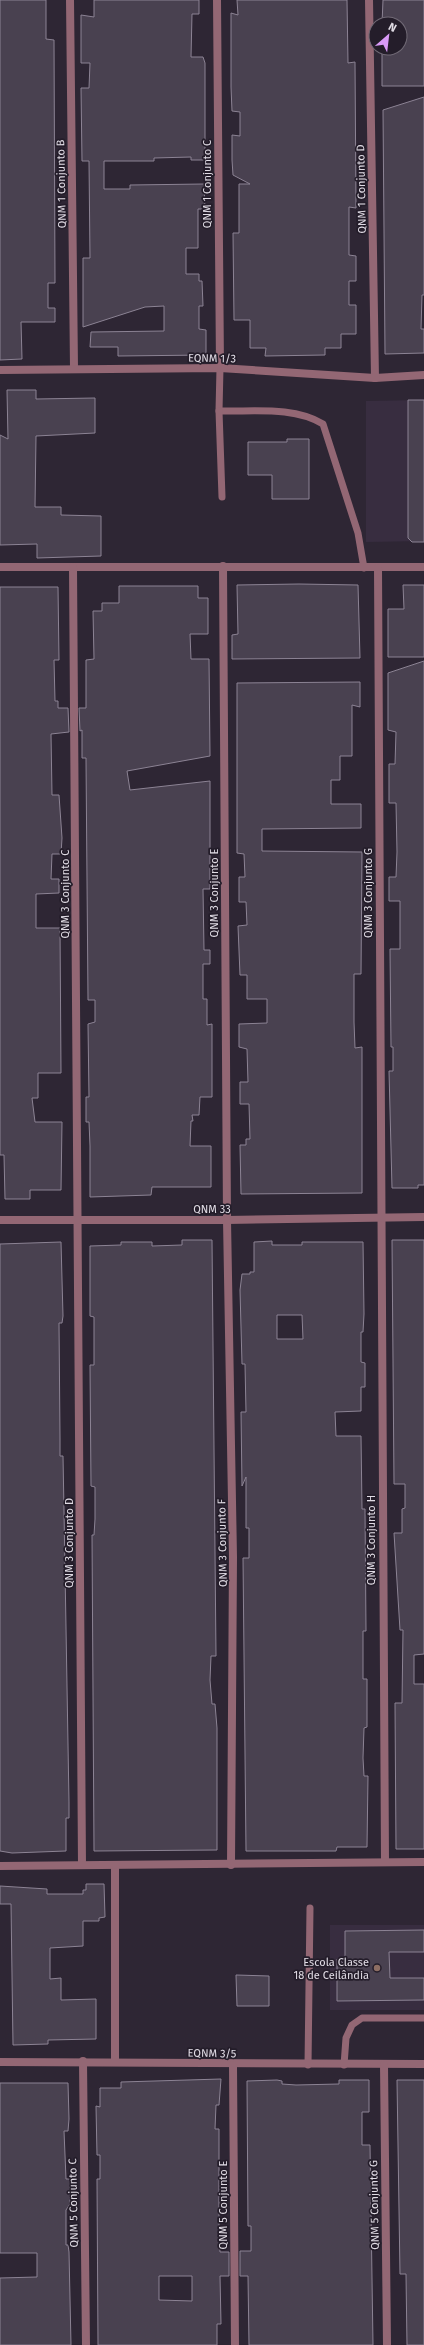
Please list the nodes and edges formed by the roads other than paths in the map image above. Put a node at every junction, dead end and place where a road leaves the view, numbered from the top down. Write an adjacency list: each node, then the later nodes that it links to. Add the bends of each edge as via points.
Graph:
1 (70, 0): 4 (street, QNM 1 Conjunto B)
2 (217, 0): 5 (street, QNM 1 Conjunto C)
3 (369, 0): 8 (street, QNM 1 Conjunto D)
4 (74, 368): 5 (street, EQNM 1/3); 6 (street, EQNM 1/3)
5 (220, 368): 8 (street, EQNM 1/3); 9 (lane)
6 (0, 370)
7 (424, 375): 8 (street, EQNM 1/3)
8 (375, 378)
9 (219, 411): 10 (lane); 15 (lane, via 294,413 311,416 323,424 358,534)
10 (222, 497)
11 (222, 566): 13 (street); 15 (street); 20 (street, QNM 3 Conjunto E)
12 (0, 567): 13 (street)
13 (73, 567): 21 (street, QNM 3 Conjunto C)
14 (424, 567): 16 (street)
15 (364, 568): 16 (street)
16 (378, 568): 18 (street, QNM 3 Conjunto G)
17 (424, 1217): 18 (street, QNM 33)
18 (380, 1218): 20 (street, QNM 33); 22 (street, QNM 3 Conjunto H)
19 (0, 1220): 21 (street, QNM 33)
20 (227, 1220): 21 (street, QNM 33); 26 (street, QNM 3 Conjunto F, via 233,1557)
21 (78, 1221): 24 (street, QNM 3 Conjunto D)
22 (385, 1862): 23 (street); 26 (street)
23 (424, 1862)
24 (82, 1865): 25 (street); 27 (street)
25 (115, 1865): 26 (street); 32 (street)
26 (231, 1865)
27 (0, 1866)
28 (310, 1908): 35 (lane)
29 (424, 2018): 36 (lane, via 362,2018 352,2025 346,2038)
30 (83, 2061): 31 (street, EQNM 3/5); 32 (street, EQNM 3/5); 38 (street, QNM 5 Conjunto C)
31 (0, 2062)
32 (115, 2062): 34 (street, EQNM 3/5)
33 (424, 2064): 37 (street, EQNM 3/5)
34 (233, 2065): 35 (street, EQNM 3/5); 39 (street, QNM 5 Conjunto E)
35 (308, 2065): 36 (street, EQNM 3/5)
36 (344, 2065): 37 (street, EQNM 3/5)
37 (384, 2065): 40 (street, QNM 5 Conjunto G)
38 (86, 2345)
39 (235, 2345)
40 (387, 2345)

